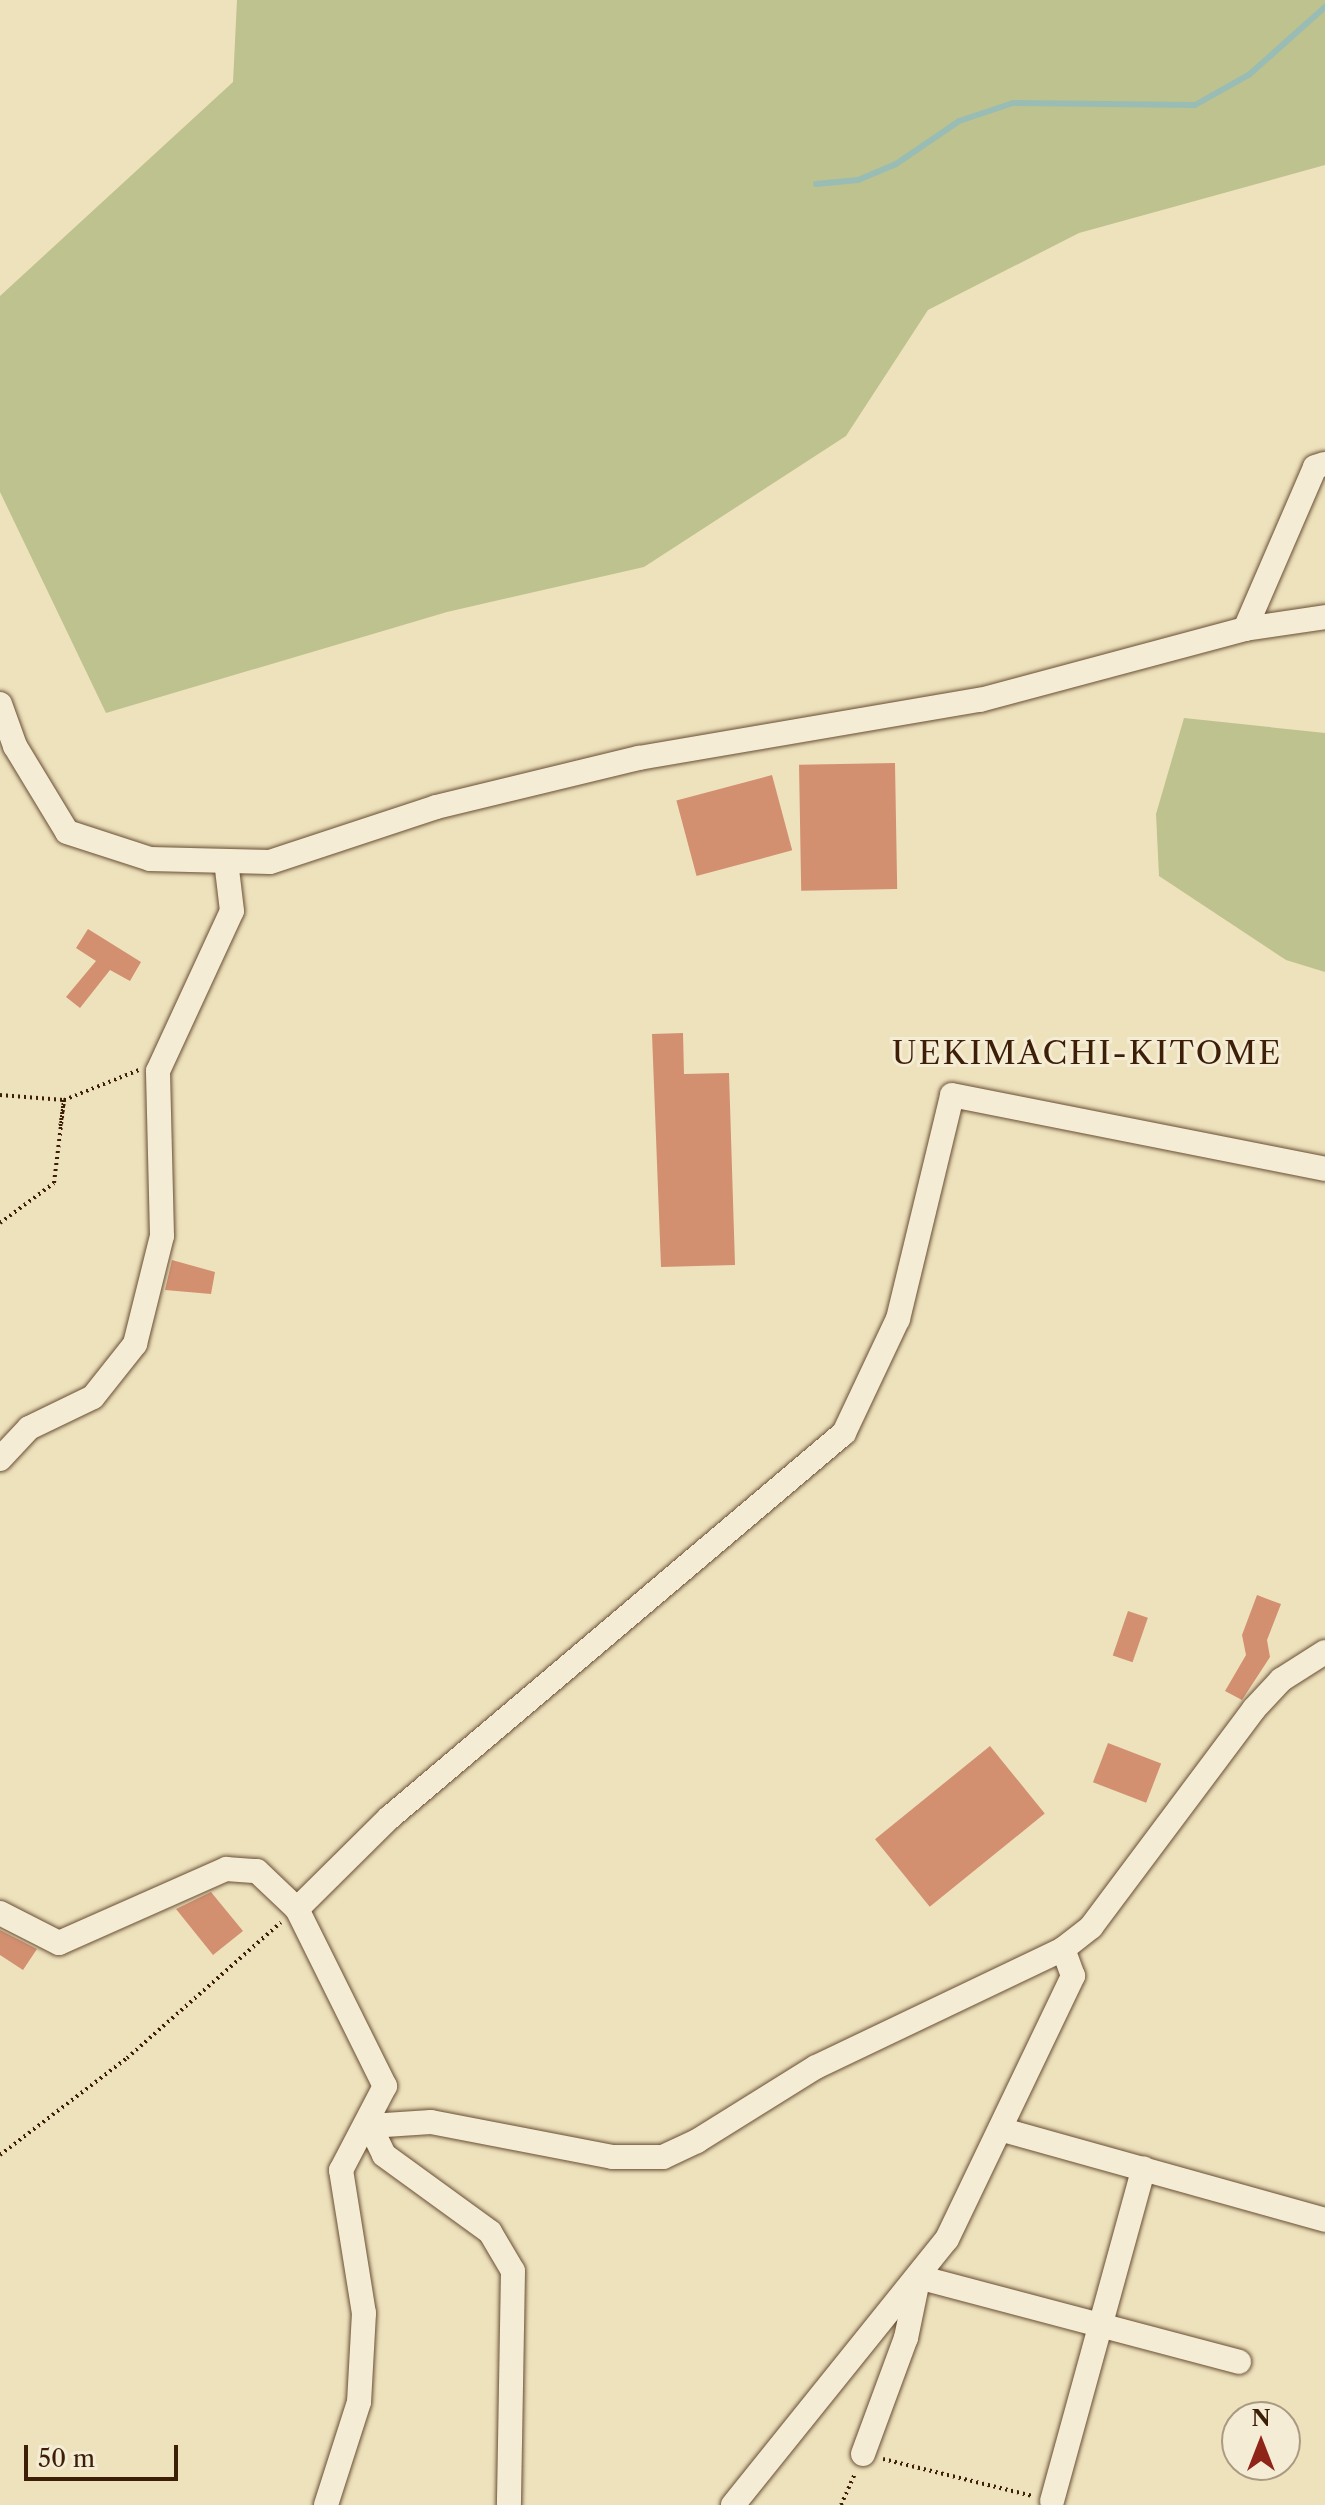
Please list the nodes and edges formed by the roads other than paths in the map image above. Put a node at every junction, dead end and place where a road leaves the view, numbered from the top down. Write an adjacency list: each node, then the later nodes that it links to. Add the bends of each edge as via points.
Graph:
1 (1325, 464): 3 (street, via 1315,467)
2 (1325, 617): 3 (street)
3 (1245, 629): 5 (street, via 980,700 639,758 436,807 270,862)
4 (0, 704): 5 (street, via 15,746 67,832 150,859)
5 (226, 861): 7 (street, via 232,911 158,1071 162,1236 135,1344 93,1397 29,1428)
6 (1325, 1169): 9 (street, via 952,1095 898,1319 844,1433 389,1818)
7 (0, 1459)
8 (1325, 1652): 11 (street, via 1281,1680 1254,1709 1131,1881)
9 (297, 1909): 10 (street, via 257,1871 226,1869 59,1943); 12 (street, via 385,2086)
10 (0, 1913)
11 (1063, 1949): 12 (street, via 884,2031 663,2157 613,2157 431,2122); 13 (street, via 1073,1976)
12 (370, 2126): 21 (street, via 341,2170 364,2313 359,2402); 22 (street, via 384,2155 490,2232 513,2271)
13 (1003, 2130): 14 (street); 16 (street, via 947,2239)
14 (1144, 2168): 15 (street); 17 (street)
15 (1325, 2220)
16 (918, 2277): 17 (street); 19 (street, via 906,2338); 23 (street)
17 (1098, 2320): 18 (street); 20 (street)
18 (1239, 2362)
19 (863, 2454)
20 (1052, 2501)
21 (326, 2505)
22 (509, 2505)
23 (733, 2505)

